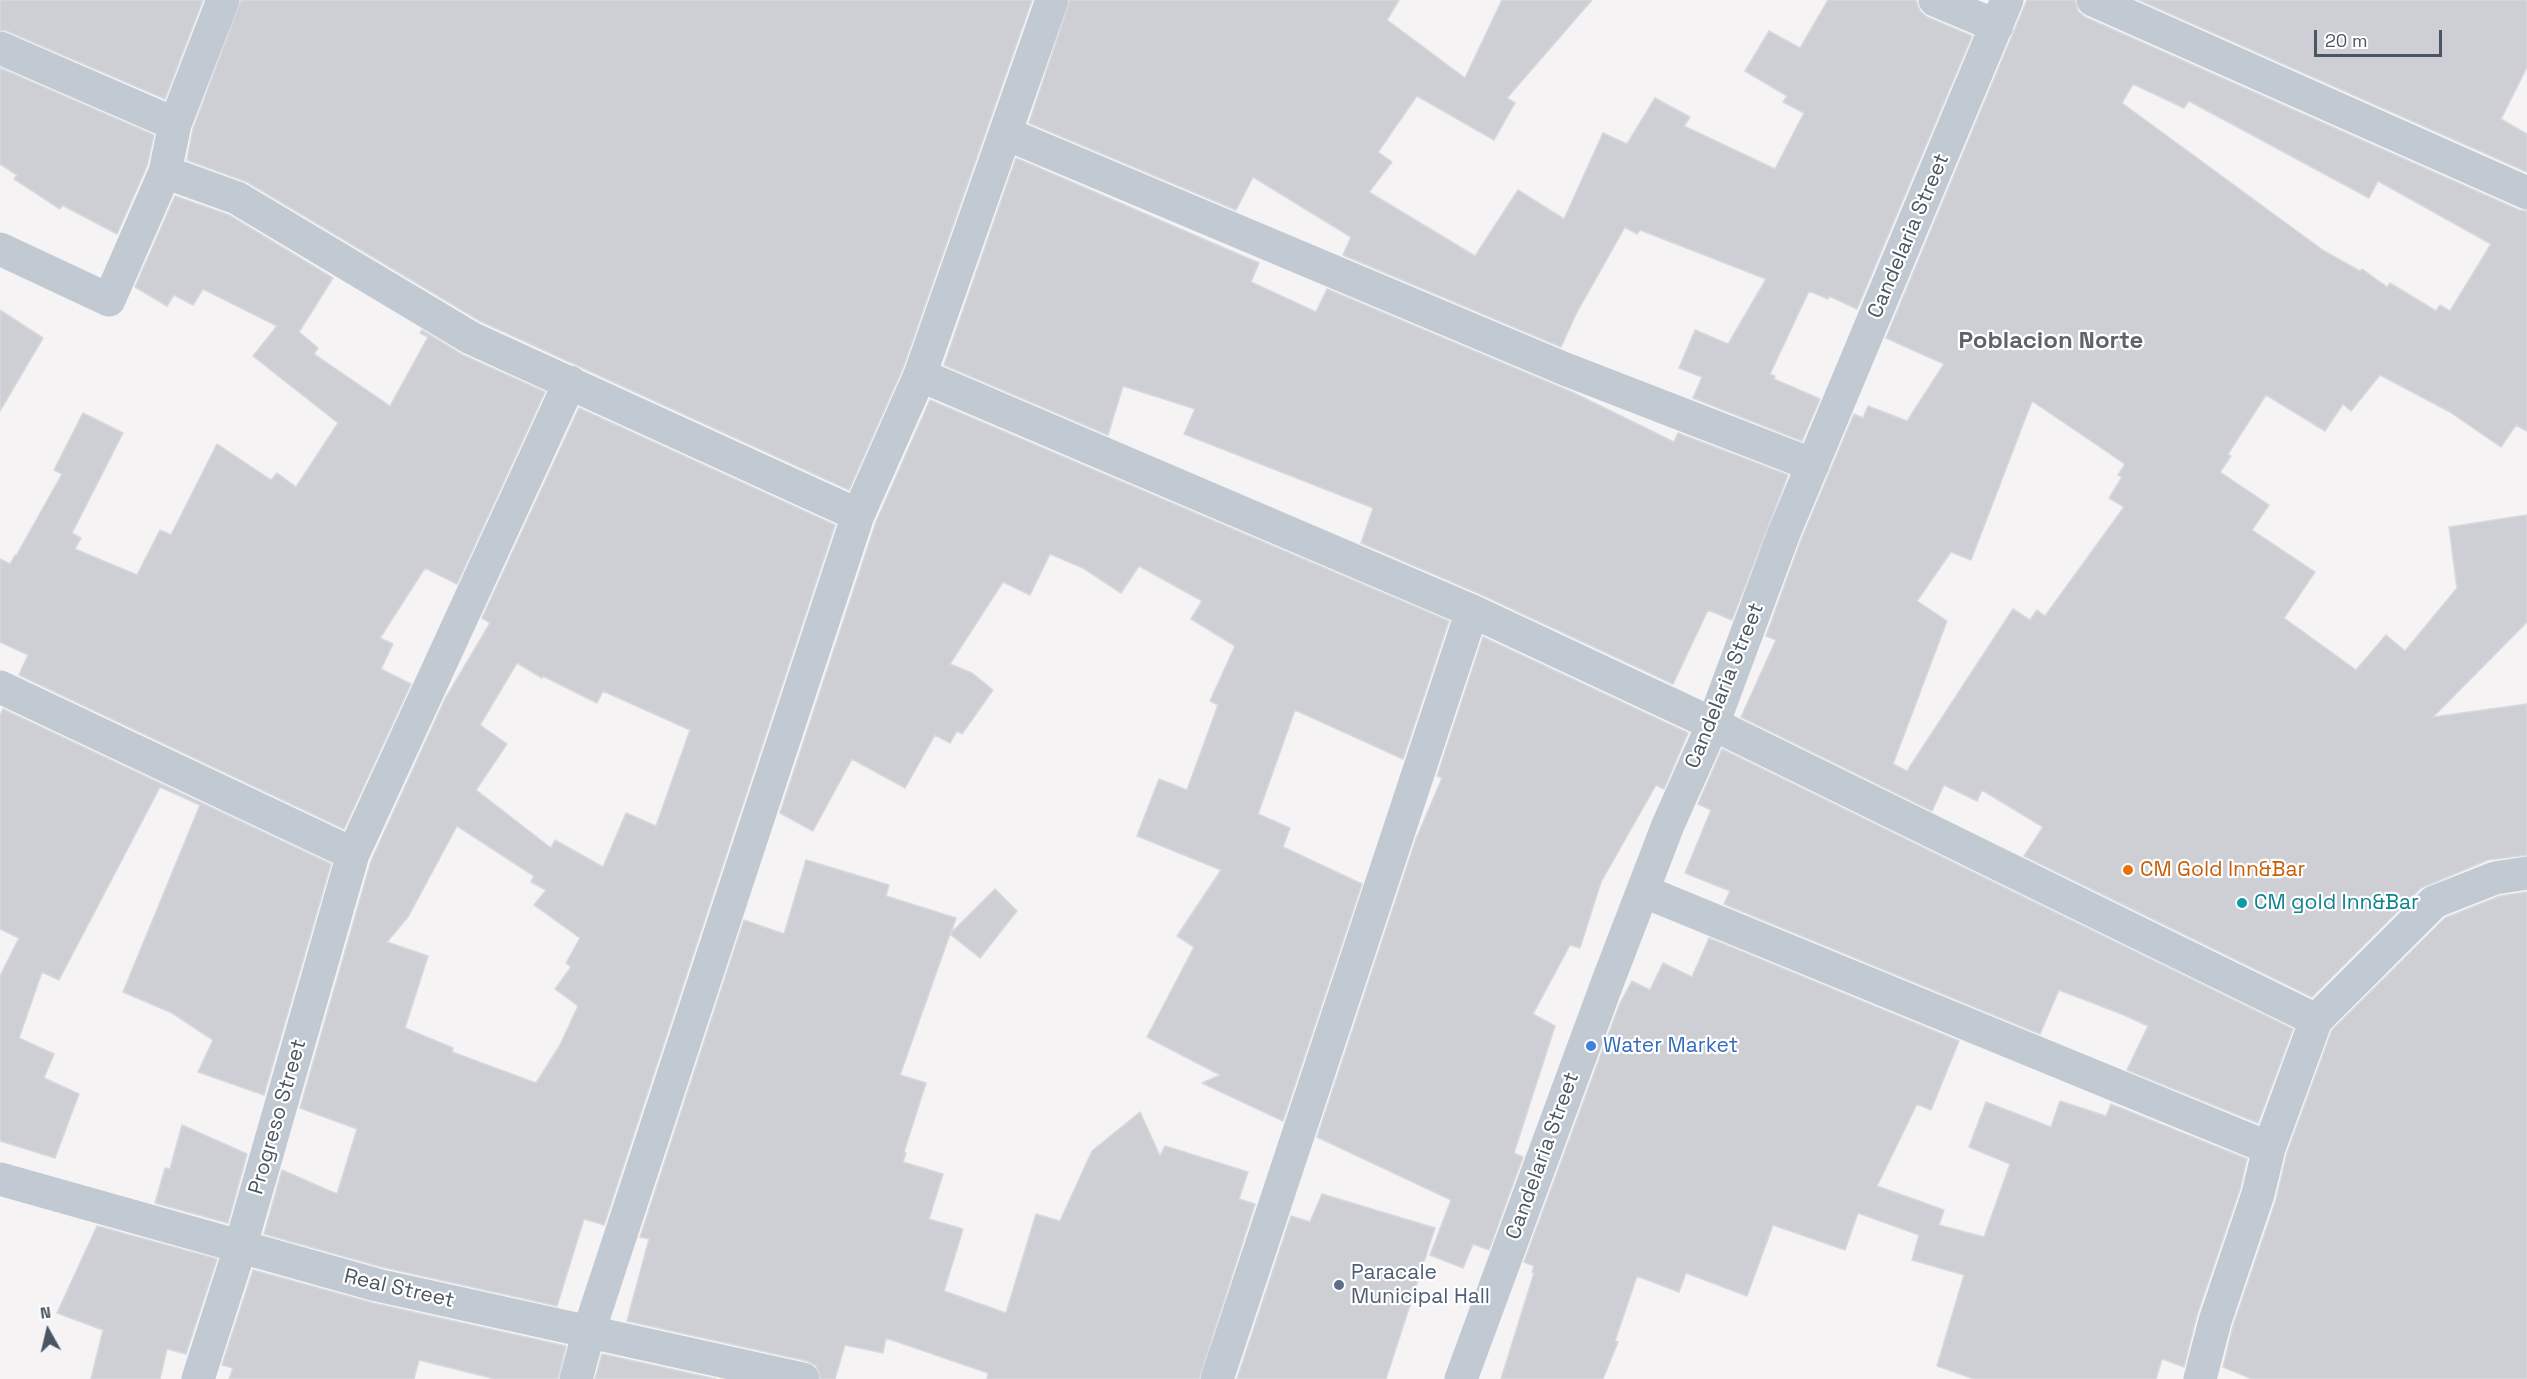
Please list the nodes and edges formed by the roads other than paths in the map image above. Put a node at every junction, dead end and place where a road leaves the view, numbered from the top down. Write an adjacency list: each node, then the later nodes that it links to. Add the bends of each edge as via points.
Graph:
1 (223, 0): 7 (street)
2 (1052, 0): 8 (street)
3 (1935, 0): 5 (street)
4 (2093, 0): 10 (street)
5 (2002, 13): 14 (street, Candelaria Street)
6 (0, 48): 7 (street)
7 (175, 124): 9 (street)
8 (1007, 134): 12 (street); 14 (street, via 1565,369)
9 (165, 172): 11 (street, via 109,300); 13 (street, via 237,198 471,338)
10 (2527, 194)
11 (0, 249)
12 (920, 375): 15 (street); 16 (street)
13 (570, 382): 15 (street); 19 (street, Progreso Street)
14 (1813, 465): 18 (street, Candelaria Street)
15 (858, 515): 26 (street)
16 (1472, 611): 18 (street); 30 (street)
17 (0, 687): 19 (street)
18 (1713, 724): 21 (street, Candelaria Street); 22 (street)
19 (353, 854): 25 (street, Progreso Street)
20 (2527, 873): 22 (street, via 2495,878 2434,902)
21 (1643, 891): 23 (street); 31 (street, Candelaria Street)
22 (2316, 1020): 23 (street)
23 (2269, 1148): 32 (street)
24 (0, 1179): 25 (street, Real Street)
25 (240, 1248): 26 (street, Real Street, via 377,1285); 27 (street, Progreso Street)
26 (589, 1331): 28 (street); 29 (street, Real Street)
27 (198, 1379)
28 (576, 1379)
29 (803, 1379)
30 (1217, 1379)
31 (1461, 1379)
32 (2200, 1379)

